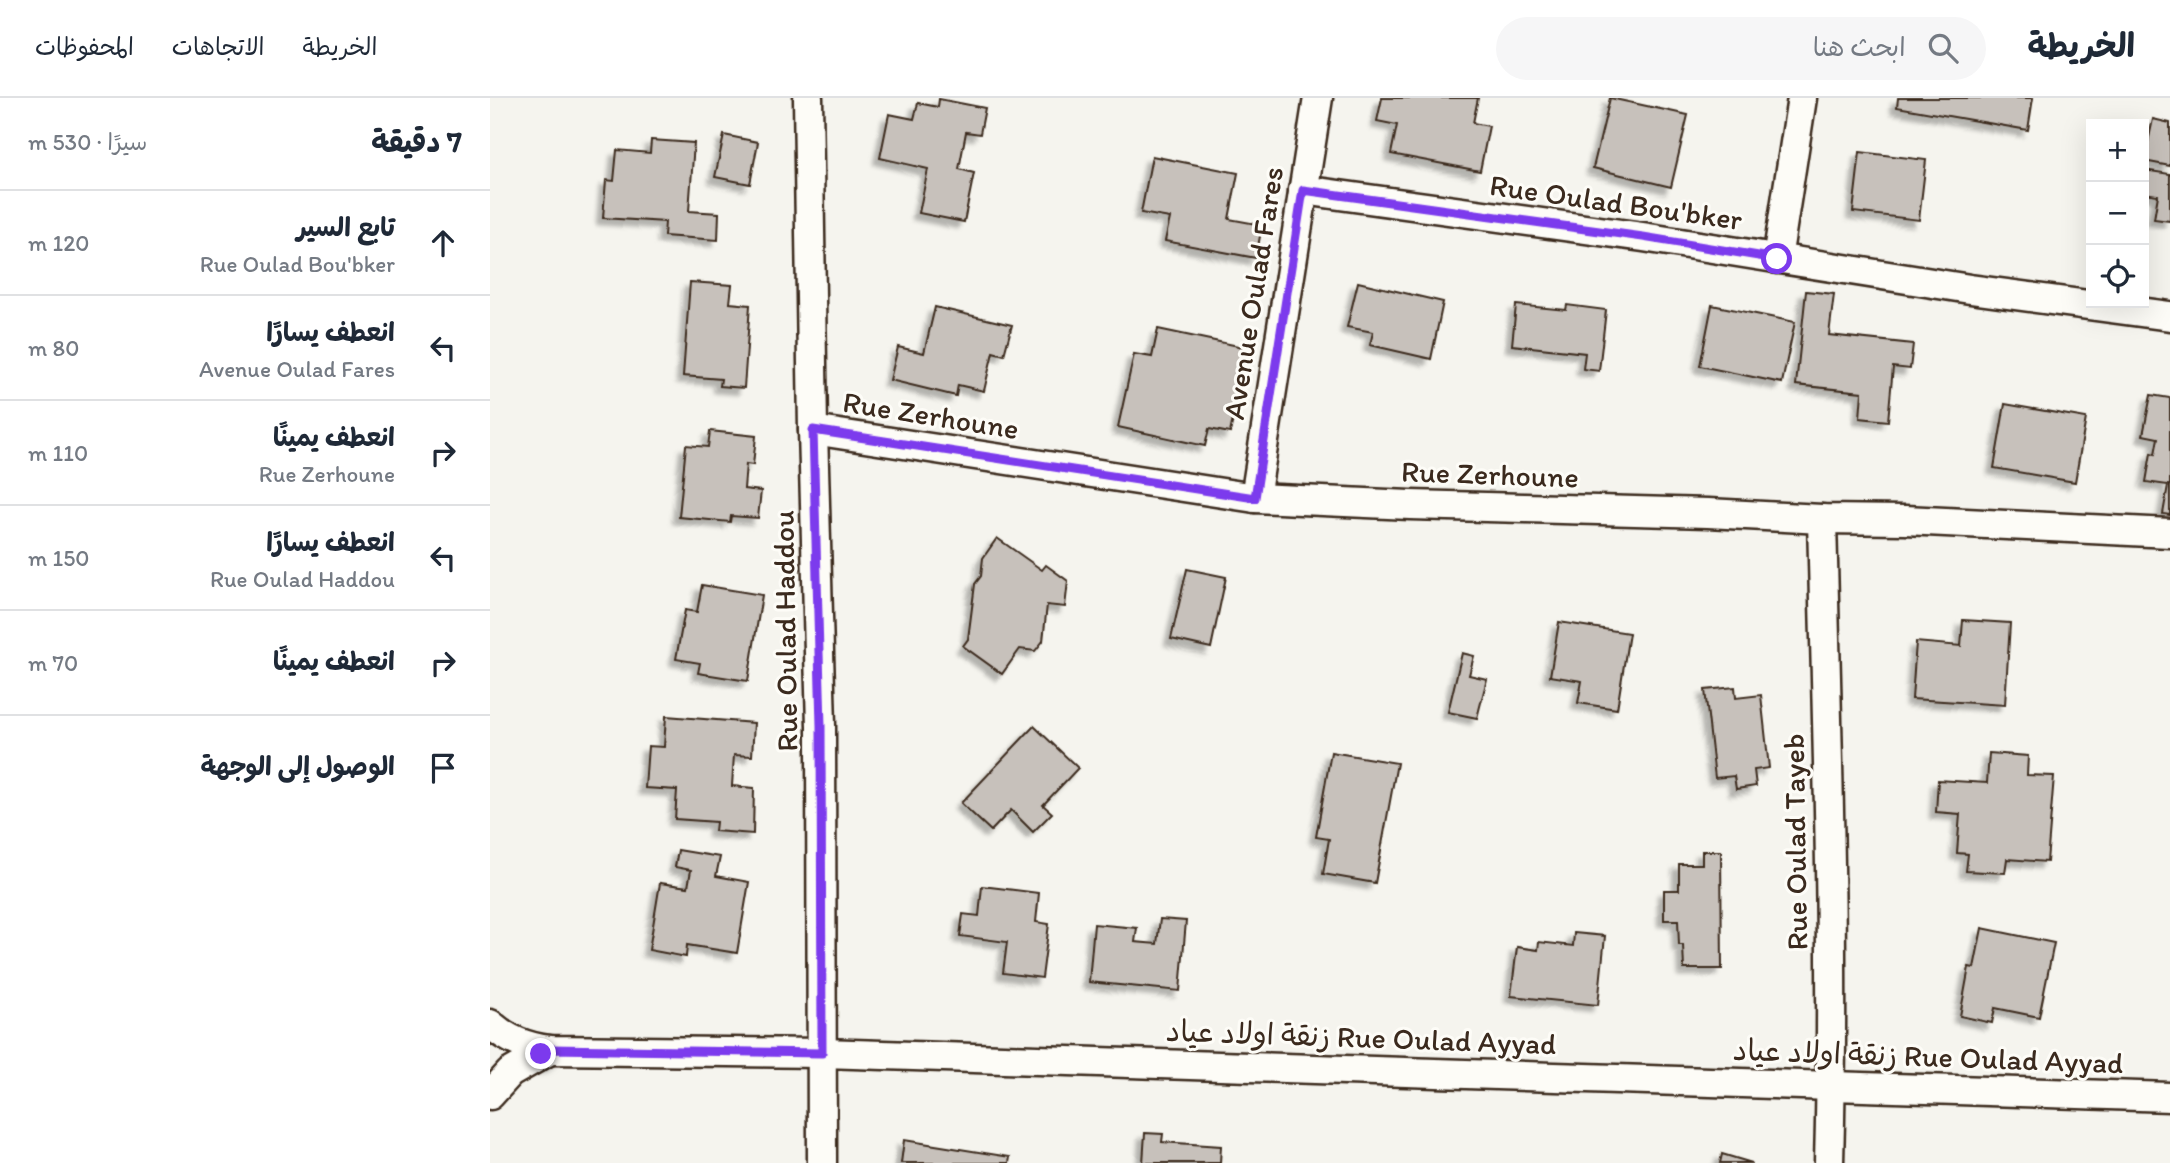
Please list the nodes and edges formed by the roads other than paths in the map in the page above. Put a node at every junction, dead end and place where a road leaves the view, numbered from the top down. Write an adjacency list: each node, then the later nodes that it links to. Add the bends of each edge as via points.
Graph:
1 (808, 98): 7 (street, Rue Oulad Haddou)
2 (1318, 98): 4 (street, Avenue Oulad Fares)
3 (1802, 98): 5 (street)
4 (1303, 190): 5 (street, Rue Oulad Bou'bker); 8 (street, Avenue Oulad Fares)
5 (1777, 259): 6 (street, Rue Oulad Bou'bker)
6 (2170, 316)
7 (813, 430): 8 (street, Rue Zerhoune); 13 (street, Rue Oulad Haddou, via 821,726)
8 (1255, 498): 9 (street, Rue Zerhoune)
9 (1822, 519): 10 (street, Rue Zerhoune); 14 (street, Rue Oulad Tayeb)
10 (2170, 533)
11 (490, 1024): 12 (street, زنقة اولاد عياد Rue Oulad Ayyad, via 515,1042)
12 (550, 1049): 13 (street, زنقة اولاد عياد Rue Oulad Ayyad); 15 (street, via 510,1073)
13 (822, 1053): 14 (street, زنقة اولاد عياد Rue Oulad Ayyad); 17 (street, Rue Oulad Haddou)
14 (1831, 1086): 16 (street, زنقة اولاد عياد Rue Oulad Ayyad); 18 (street, Rue Oulad Tayeb)
15 (490, 1095)
16 (2170, 1097)
17 (822, 1163)
18 (1829, 1163)

